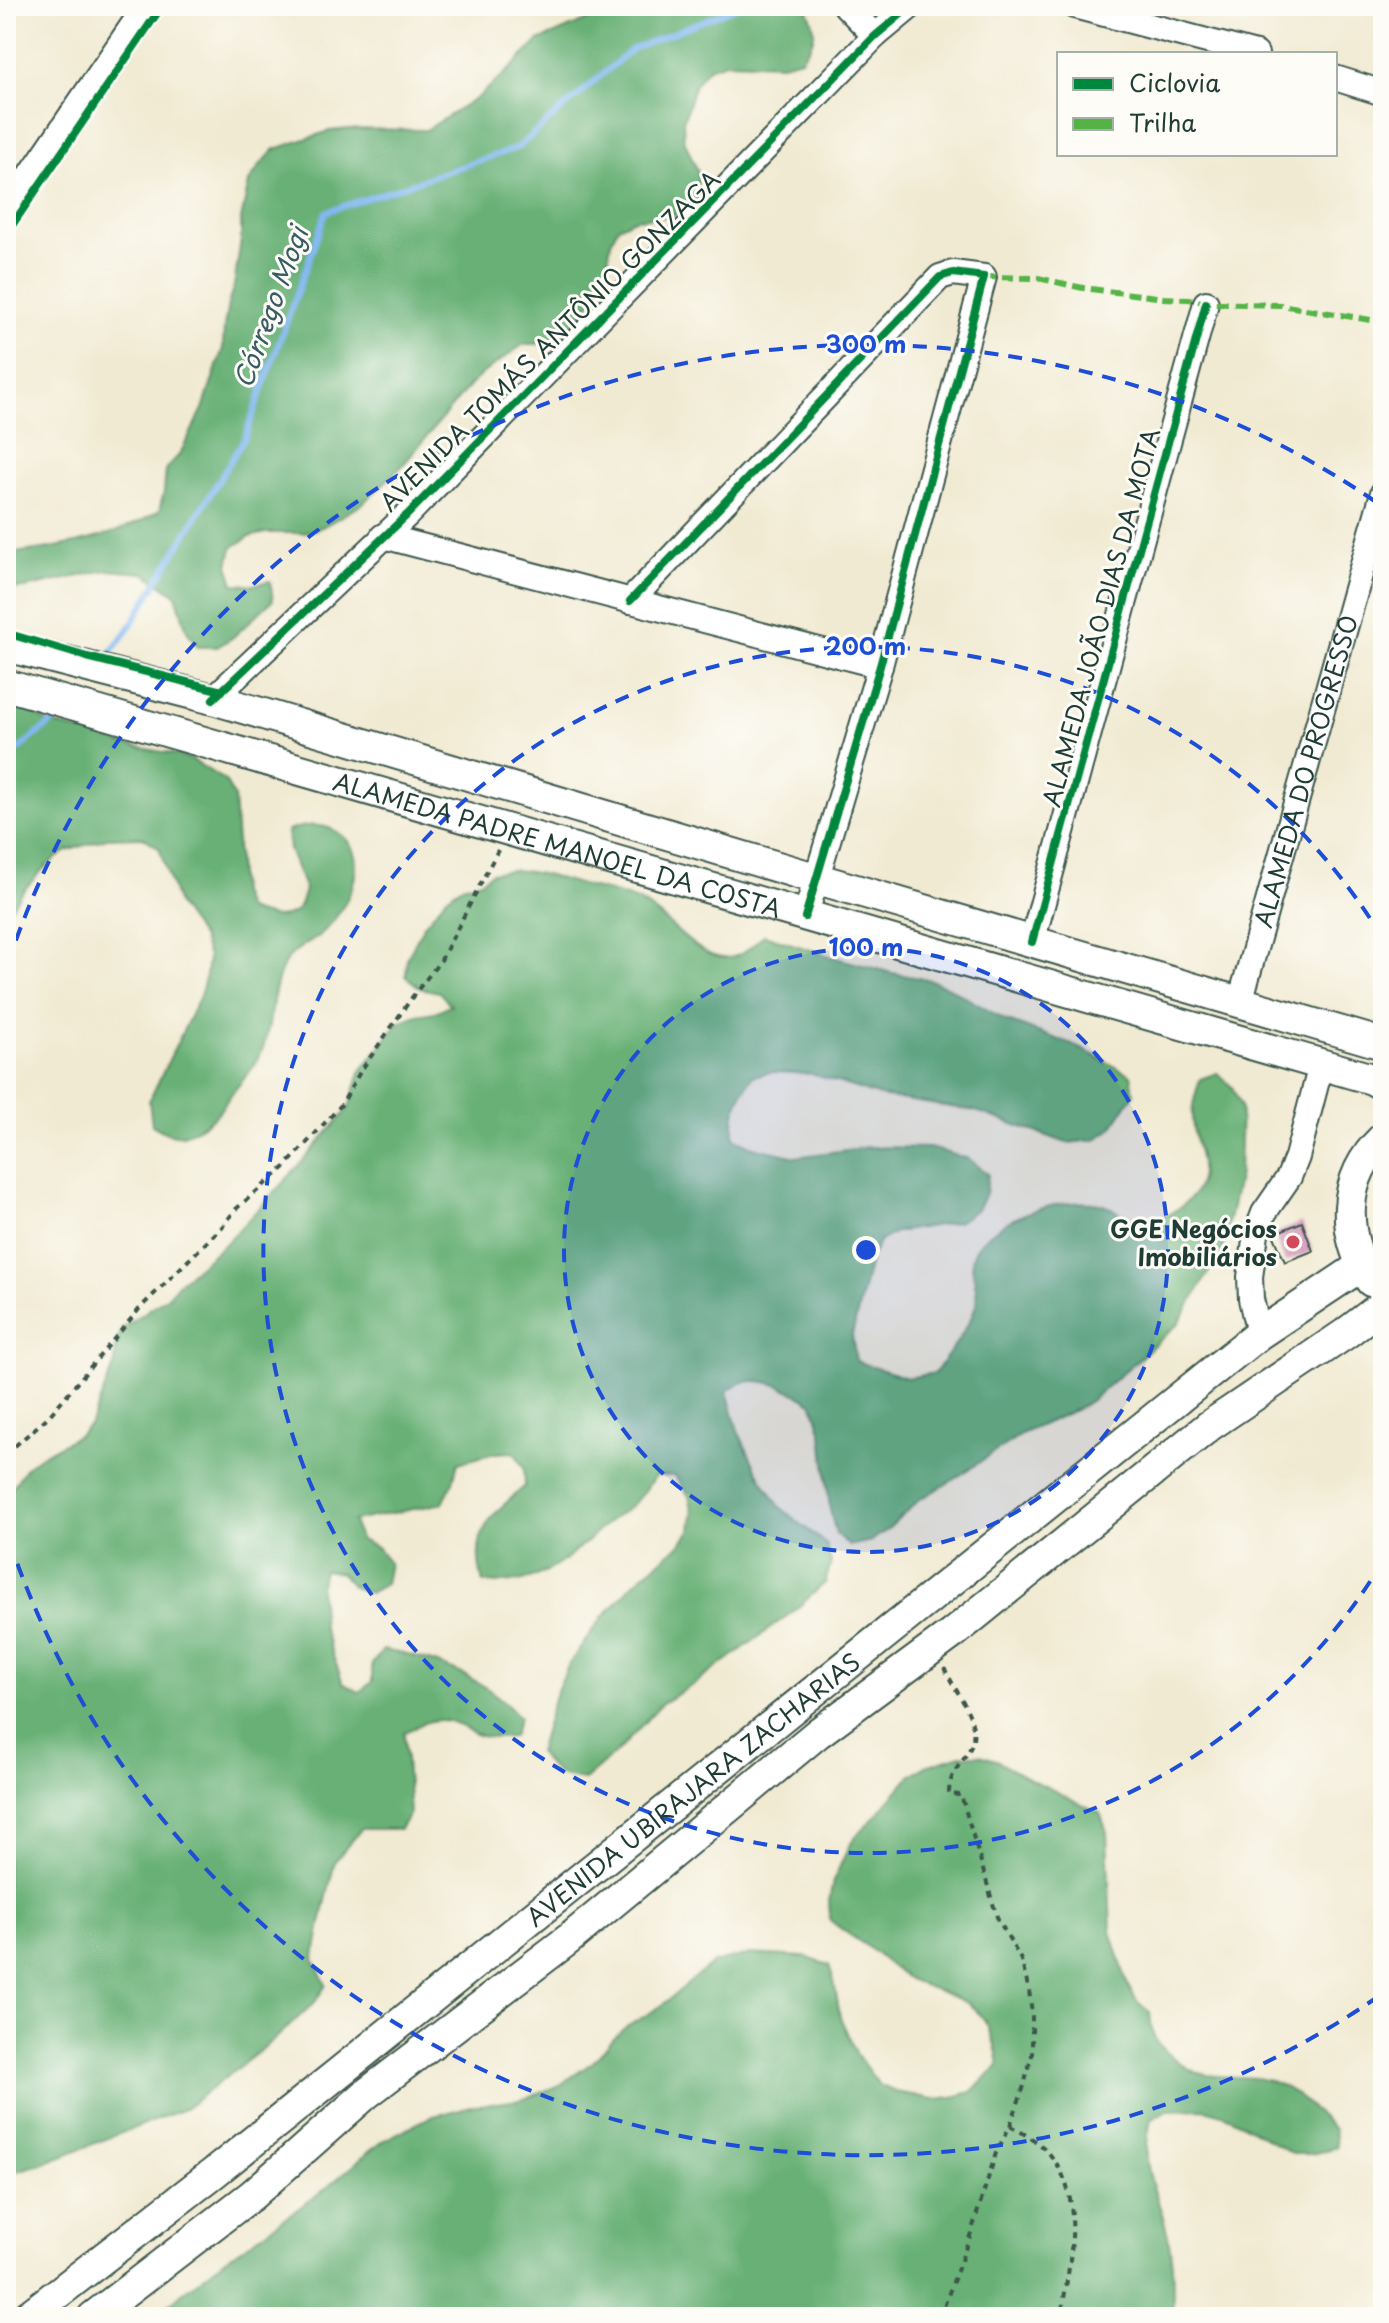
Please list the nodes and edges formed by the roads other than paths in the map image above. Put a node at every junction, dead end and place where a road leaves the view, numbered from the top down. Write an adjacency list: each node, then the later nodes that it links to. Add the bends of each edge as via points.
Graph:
1 (146, 6): 9 (street)
2 (846, 6): 5 (street)
3 (911, 6): 5 (street, AVENIDA TOMÁS ANTÔNIO GONZAGA)
4 (1074, 6): 6 (street)
5 (875, 36): 12 (street, AVENIDA TOMÁS ANTÔNIO GONZAGA)
6 (1248, 52)
7 (1337, 79): 8 (street)
8 (1383, 93)
9 (6, 211)
10 (1206, 303): 20 (street, ALAMEDA JOÃO DIAS DA MOTA)
11 (1383, 493): 21 (street, ALAMEDA DO PROGRESSO)
12 (383, 536): 13 (street); 17 (street, AVENIDA TOMÁS ANTÔNIO GONZAGA)
13 (630, 601): 15 (street); 15 (street, via 940,277 984,277)
14 (6, 646): 17 (main road, ALAMEDA PADRE MANOEL DA COSTA)
15 (880, 666): 18 (street)
16 (6, 685): 19 (main road, ALAMEDA PADRE MANOEL DA COSTA)
17 (213, 699): 18 (main road, ALAMEDA PADRE MANOEL DA COSTA)
18 (818, 879): 19 (street); 20 (main road, ALAMEDA PADRE MANOEL DA COSTA)
19 (805, 917): 23 (main road, ALAMEDA PADRE MANOEL DA COSTA)
20 (1032, 942): 21 (main road, ALAMEDA PADRE MANOEL DA COSTA)
21 (1240, 1002): 22 (main road, ALAMEDA PADRE MANOEL DA COSTA)
22 (1383, 1044)
23 (1321, 1065): 24 (main road, ALAMEDA PADRE MANOEL DA COSTA); 29 (street, via 1297,1157 1256,1234 1250,1277)
24 (1383, 1085)
25 (1383, 1138): 26 (main road, via 1368,1152 1349,1208 1351,1238)
26 (1361, 1266): 27 (main road); 29 (main road, AVENIDA UBIRAJARA ZACHARIAS)
27 (1383, 1295)
28 (1383, 1305): 31 (main road, AVENIDA UBIRAJARA ZACHARIAS, via 1209,1426 818,1733 569,1939 366,2094 252,2195)
29 (1259, 1334): 30 (main road, AVENIDA UBIRAJARA ZACHARIAS)
30 (27, 2317)
31 (93, 2317)

